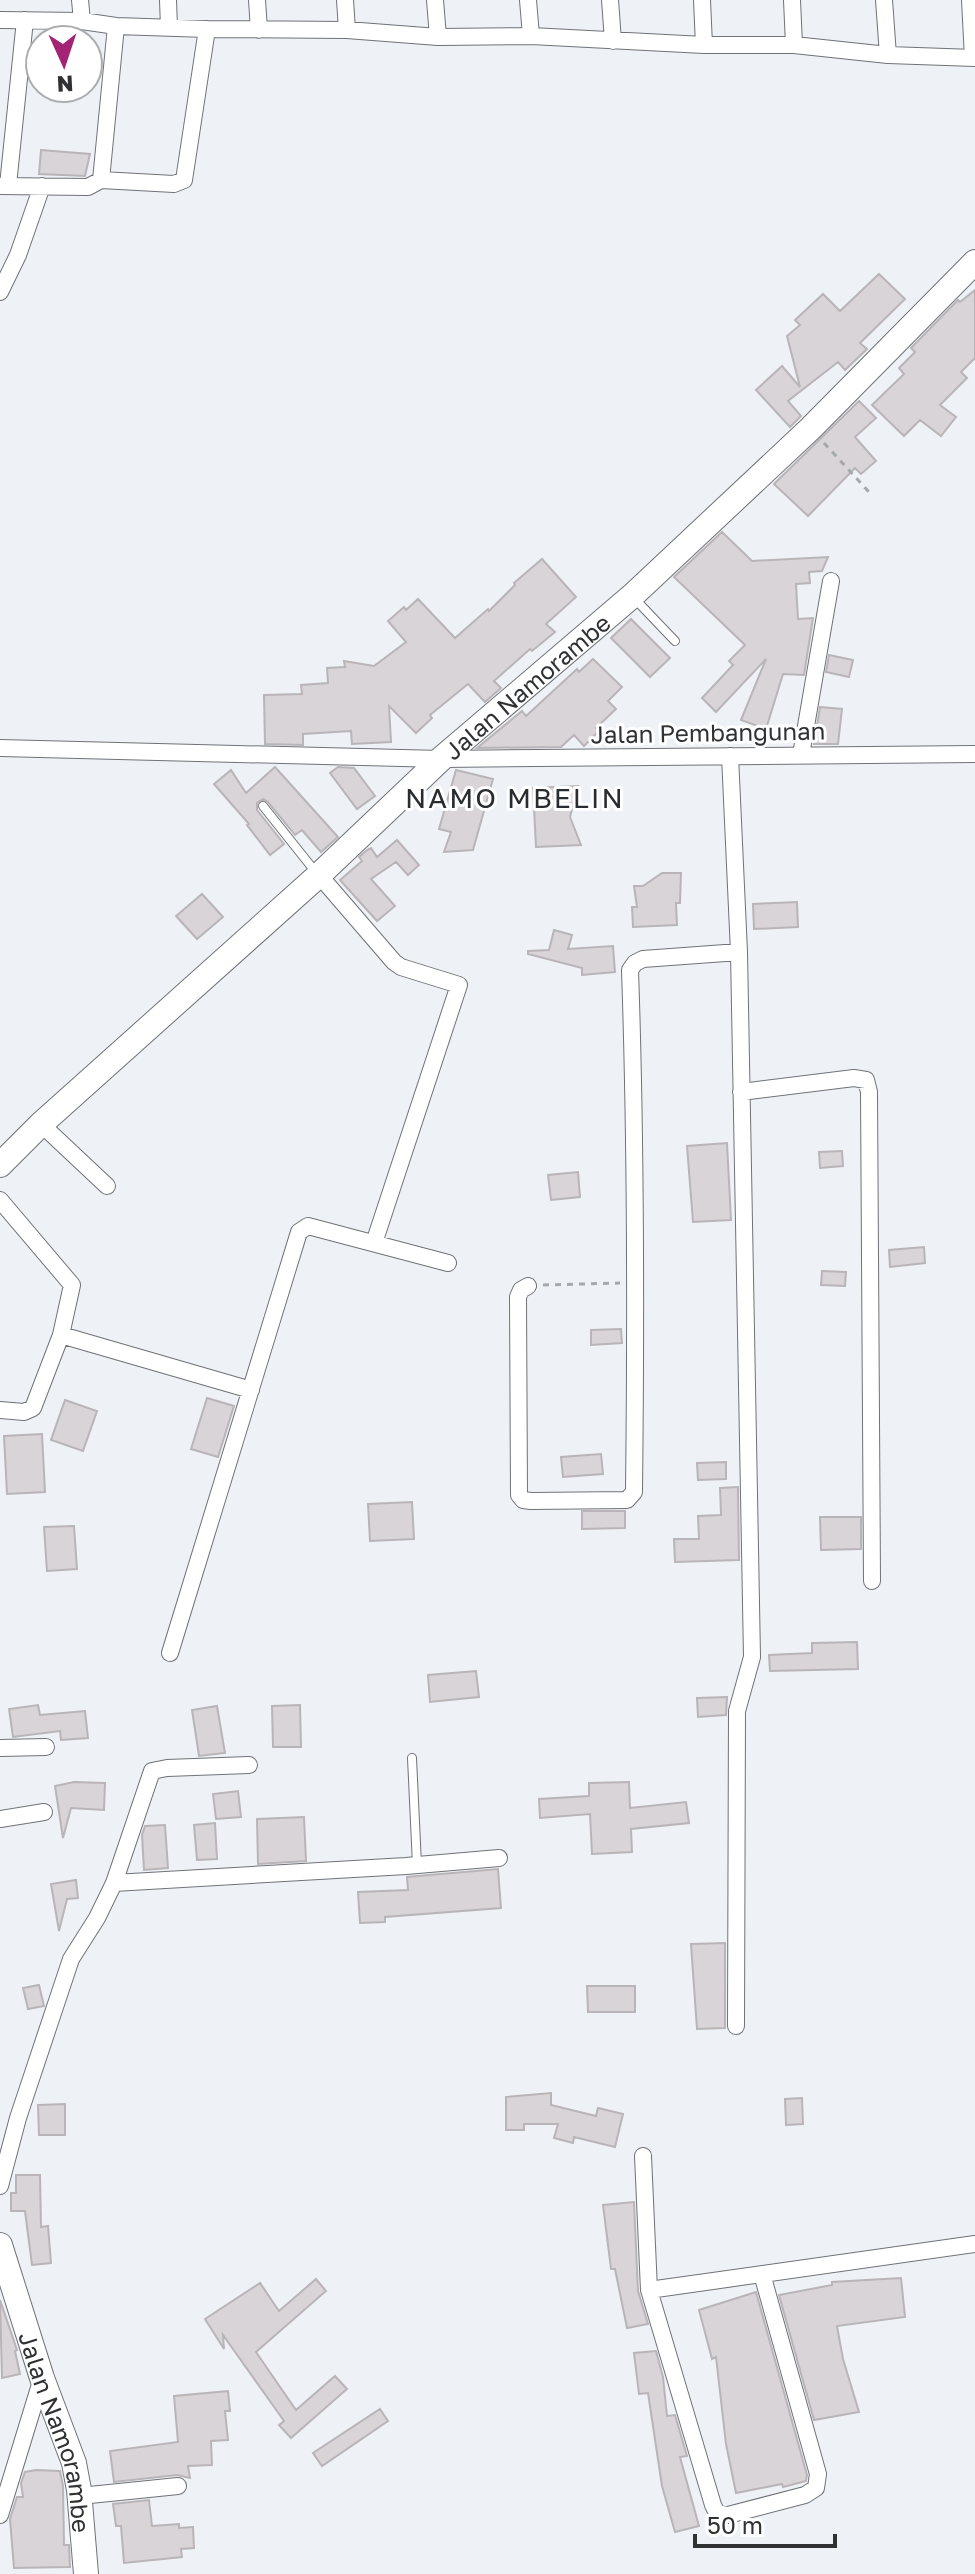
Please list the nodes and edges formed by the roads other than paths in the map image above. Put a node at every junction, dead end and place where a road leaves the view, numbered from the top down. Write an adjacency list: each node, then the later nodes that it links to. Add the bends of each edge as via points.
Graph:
1 (80, 0): 14 (street)
2 (168, 0): 16 (street)
3 (257, 0): 18 (street)
4 (345, 0): 19 (street)
5 (435, 0): 21 (street)
6 (528, 0): 20 (street)
7 (610, 0): 22 (street)
8 (702, 0): 23 (street)
9 (792, 0): 24 (street)
10 (884, 0): 25 (street)
11 (970, 0): 26 (street)
12 (0, 20): 13 (street)
13 (25, 20): 14 (street); 28 (street)
14 (82, 21): 15 (street)
15 (116, 26): 16 (street); 27 (street)
16 (169, 27): 17 (street)
17 (207, 29): 18 (street); 27 (street, via 184,180)
18 (259, 30): 19 (street)
19 (347, 30): 21 (street)
20 (531, 36): 21 (street); 22 (street)
21 (438, 37)
22 (613, 41): 23 (street)
23 (704, 45): 24 (street)
24 (794, 45): 25 (street)
25 (888, 55): 26 (street)
26 (974, 58)
27 (101, 180): 29 (street, via 88,187)
28 (4, 186): 29 (street)
29 (42, 186): 31 (street)
30 (975, 262): 33 (main road, Jalan Namorambe, via 811,428)
31 (0, 292)
32 (831, 581): 37 (street)
33 (632, 596): 34 (lane); 39 (main road, Jalan Namorambe)
34 (675, 641)
35 (0, 748): 39 (street, Jalan Pembangunan)
36 (975, 754): 37 (street, Jalan Pembangunan)
37 (801, 755): 38 (street, Jalan Pembangunan)
38 (730, 756): 39 (street, Jalan Pembangunan); 42 (street)
39 (441, 759): 41 (main road, Jalan Namorambe)
40 (263, 806): 41 (lane)
41 (319, 875): 44 (main road, Jalan Namorambe); 48 (street, via 394,962 459,985)
42 (739, 952): 43 (street); 50 (street, via 643,959 630,970 636,1282 634,1492 627,1500 531,1501 519,1495 518,1297)
43 (741, 1092): 54 (street, via 866,1080); 65 (street, via 752,1657 737,1711)
44 (41, 1124): 45 (main road, Jalan Namorambe); 46 (street)
45 (0, 1165)
46 (107, 1186)
47 (0, 1200): 51 (street, via 72,1285)
48 (374, 1243): 49 (street); 52 (street, via 308,1226 299,1232)
49 (448, 1263)
50 (528, 1286)
51 (61, 1335): 52 (street); 53 (street, via 33,1408)
52 (251, 1390): 55 (street)
53 (0, 1410)
54 (872, 1581)
55 (170, 1653)
56 (46, 1747): 57 (street)
57 (0, 1748)
58 (412, 1758): 63 (lane)
59 (249, 1765): 64 (street, via 152,1771)
60 (44, 1812): 61 (street)
61 (0, 1819)
62 (499, 1858): 63 (street)
63 (417, 1865): 64 (street)
64 (114, 1883): 67 (street, via 71,1959)
65 (736, 2026)
66 (643, 2156): 71 (street)
67 (0, 2186)
68 (975, 2244): 70 (street)
69 (0, 2245): 72 (main road, Jalan Namorambe)
70 (762, 2274): 71 (street); 71 (street, via 818,2474 816,2488 805,2495 728,2515 717,2513 713,2505)
71 (649, 2290)
72 (42, 2378): 74 (main road, Jalan Namorambe, via 74,2463); 75 (street)
73 (178, 2486): 74 (street)
74 (80, 2496): 76 (main road, Jalan Namorambe)
75 (0, 2515)
76 (86, 2574)

